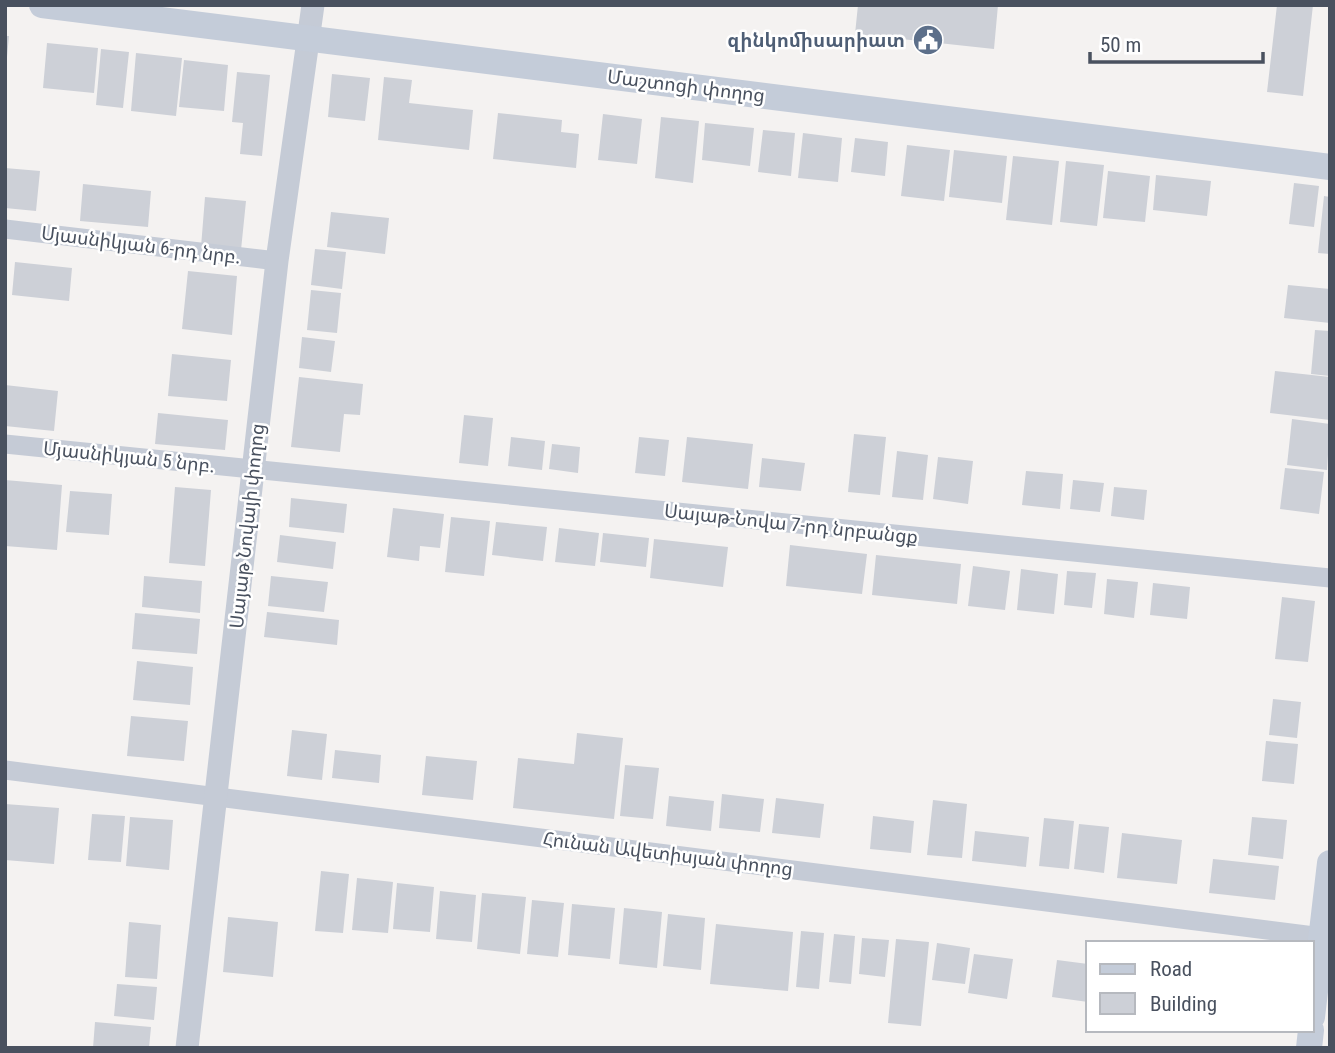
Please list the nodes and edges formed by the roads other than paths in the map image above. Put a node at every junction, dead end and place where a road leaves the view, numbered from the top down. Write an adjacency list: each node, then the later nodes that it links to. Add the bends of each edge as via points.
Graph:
1 (43, 5): 3 (main road, Մաշտոցի փողոց)
2 (313, 5): 3 (street, Սայաթ Նովայի փողոց)
3 (309, 39): 4 (main road, Մաշտոցի փողոց); 6 (street, Սայաթ Նովայի փողոց)
4 (1330, 167)
5 (5, 229): 6 (street, Մյասնիկյան 6-րդ նրբ.)
6 (277, 261): 8 (street, Սայաթ Նովայի փողոց)
7 (5, 444): 8 (street, Մյասնիկյան 5 նրբ.)
8 (253, 471): 9 (street, Սայաթ-Նովա 7-րդ նրբանցք); 11 (street, Սայաթ Նովայի փողոց)
9 (1330, 578)
10 (5, 770): 11 (street, Հունան Ավետիսյան փողոց)
11 (216, 797): 13 (street, Հունան Ավետիսյան փողոց); 15 (street, Սայաթ Նովայի փողոց)
12 (1330, 863): 13 (main road)
13 (1326, 938): 14 (main road)
14 (1314, 1006)
15 (187, 1048)

